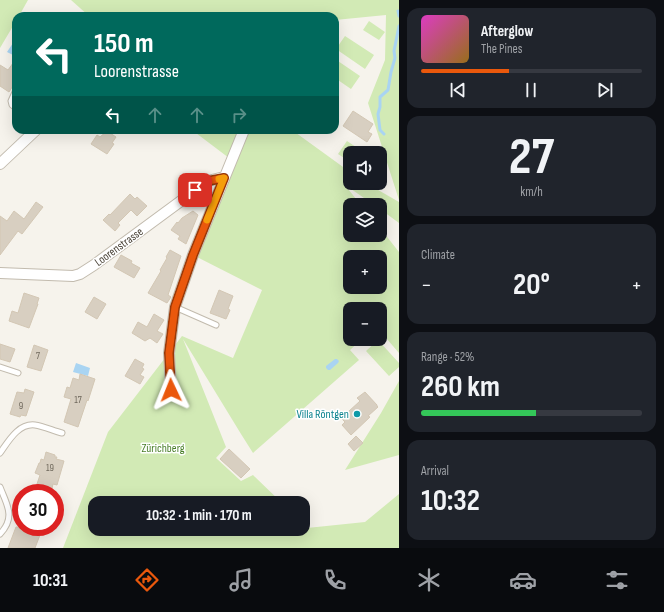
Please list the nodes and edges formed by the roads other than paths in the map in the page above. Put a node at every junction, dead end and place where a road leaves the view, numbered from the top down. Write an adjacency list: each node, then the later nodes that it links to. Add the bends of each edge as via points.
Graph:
1 (32, 134): 3 (street)
2 (242, 134): 4 (street)
3 (0, 164)
4 (224, 178): 5 (street, Loorenstrasse, via 208,181 80,274 66,276); 6 (street)
5 (0, 273)
6 (175, 307): 7 (lane); 10 (street, via 169,353)
7 (216, 324)
8 (0, 367): 9 (lane)
9 (18, 373)
10 (171, 390)
11 (62, 433): 12 (lane, via 34,425 22,428 12,436)
12 (0, 453)
13 (0, 487): 14 (lane, via 10,513)
14 (0, 534)

